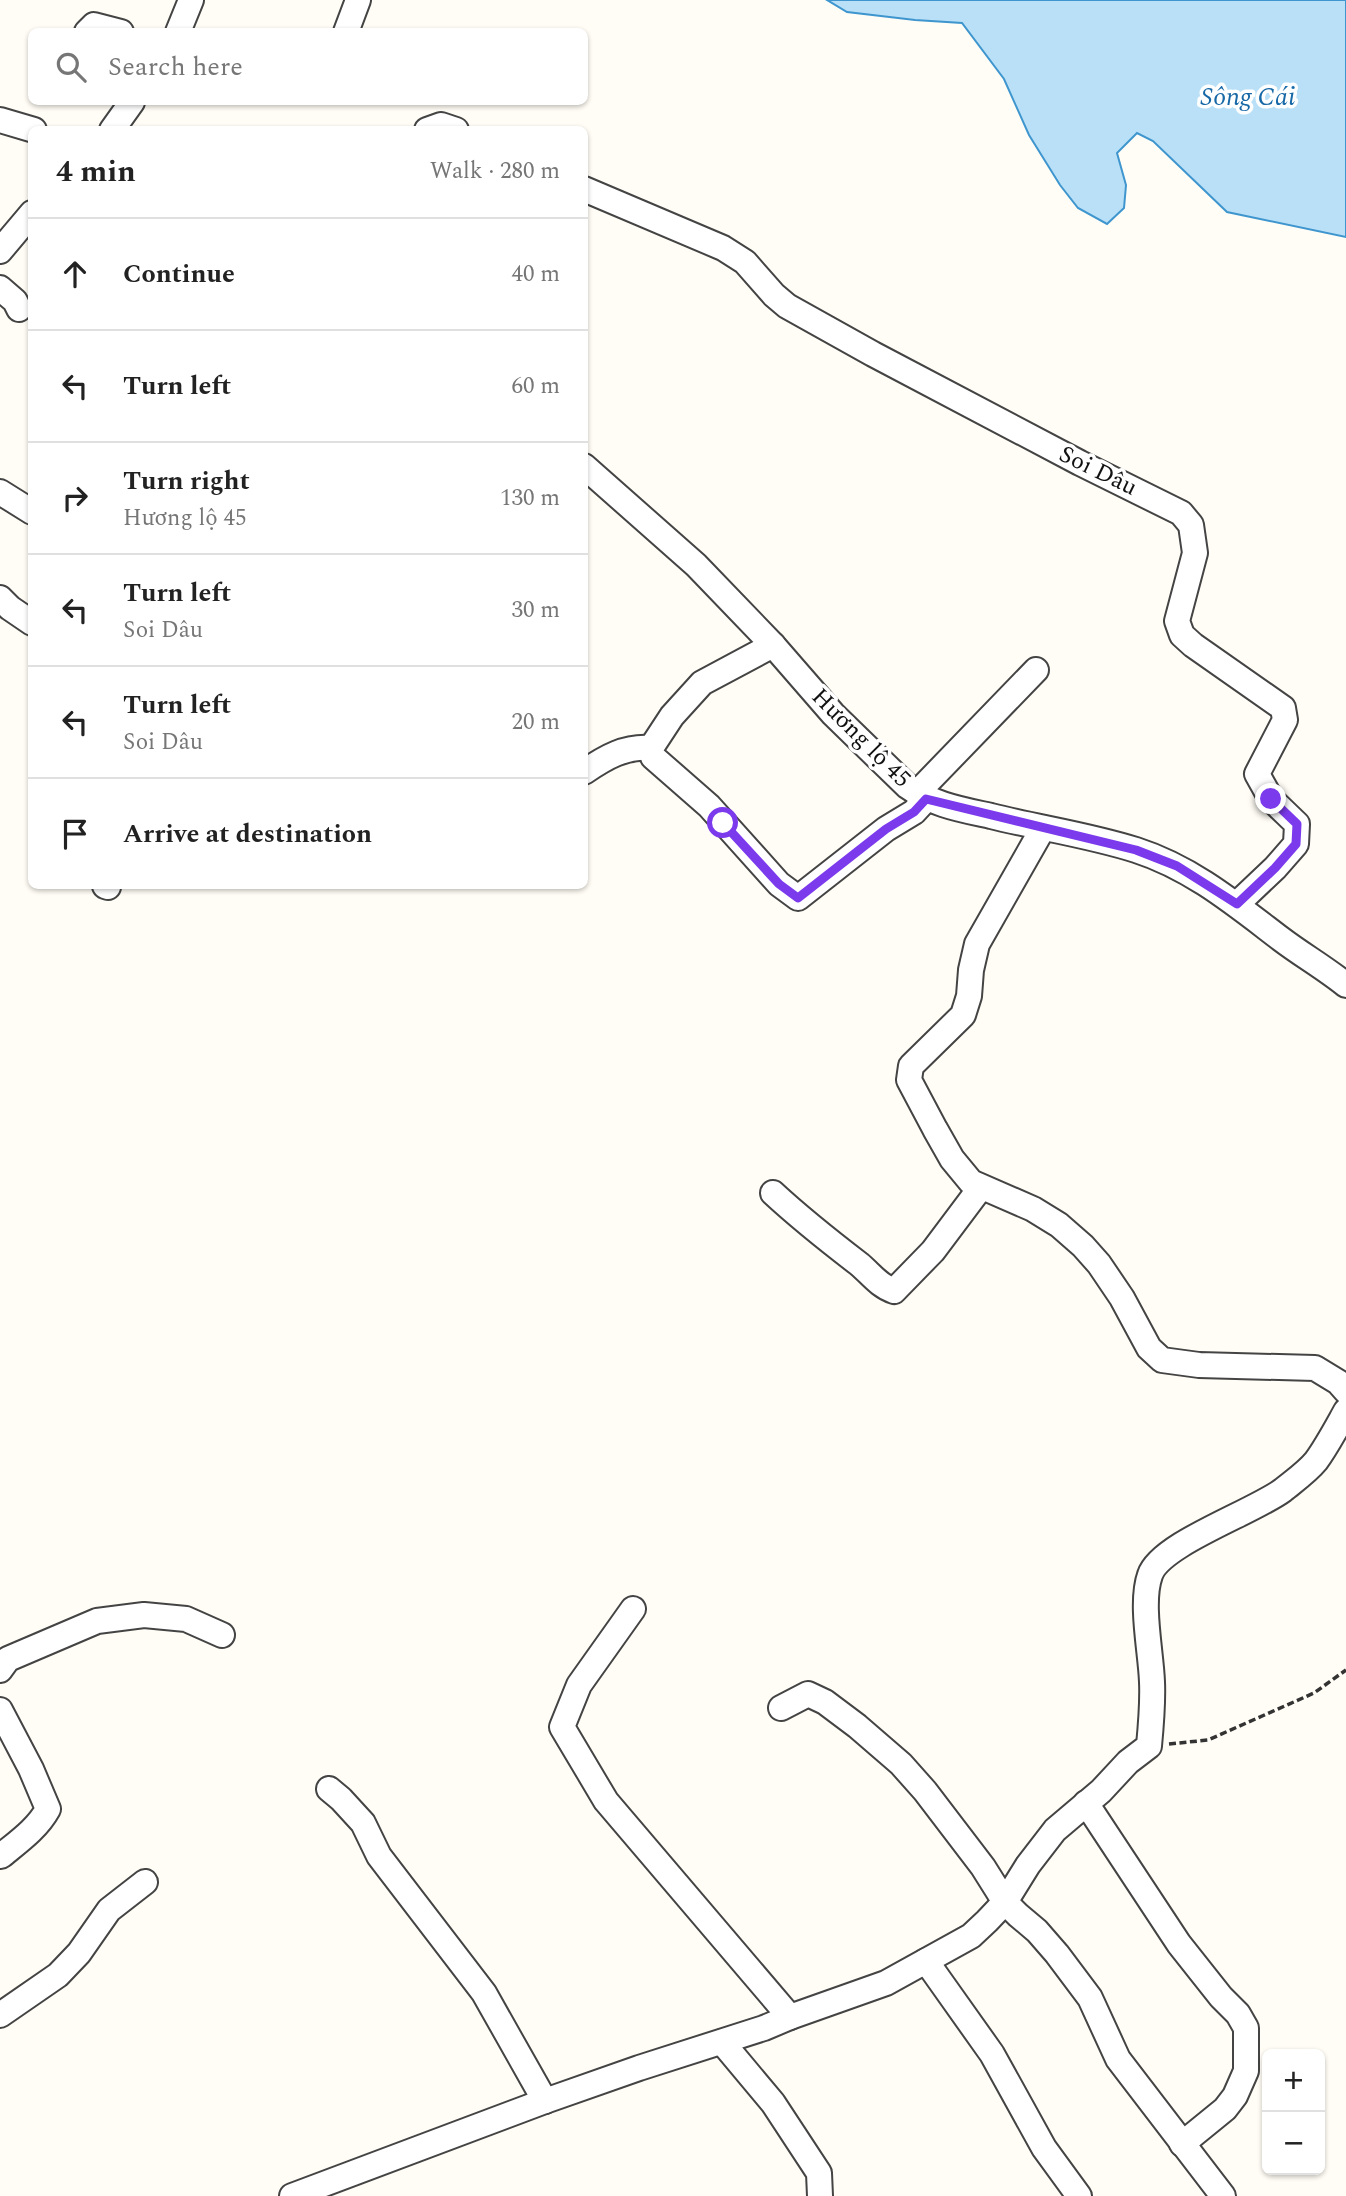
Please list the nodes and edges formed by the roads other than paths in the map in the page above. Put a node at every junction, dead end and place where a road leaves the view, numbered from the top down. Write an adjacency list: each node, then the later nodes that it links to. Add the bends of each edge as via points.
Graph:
1 (191, 0): 3 (street)
2 (358, 0): 4 (street)
3 (180, 28)
4 (348, 28)
5 (130, 105): 7 (street)
6 (0, 120): 8 (street)
7 (115, 126)
8 (28, 128)
9 (588, 191): 25 (street, Soi Dâu, via 723,248 745,262 787,306 1181,513 1191,525 1195,553 1177,621 1182,635 1283,708 1285,720 1257,774 1271,799 1297,824 1296,844)
10 (28, 219): 11 (street)
11 (0, 251)
12 (0, 288): 13 (street)
13 (19, 309)
14 (588, 470): 19 (street, Hương lộ 45, via 696,565)
15 (0, 492): 16 (street)
16 (28, 510)
17 (0, 598): 18 (street)
18 (28, 620)
19 (773, 645): 21 (street, via 702,683); 23 (street, Hương lộ 45, via 833,714)
20 (1036, 670): 23 (street)
21 (651, 748): 22 (street, via 635,747 607,756); 23 (street, via 653,757 709,806 779,884 798,898 914,812)
22 (588, 769)
23 (921, 796): 24 (street, Hương lộ 45)
24 (1043, 828): 25 (street, Hương lộ 45, via 1136,850 1177,866); 27 (street, via 977,944 963,1015 911,1066 909,1080 940,1139 971,1182)
25 (1237, 904): 26 (street, Hương lộ 45)
26 (1346, 985)
27 (981, 1187): 28 (street, via 933,1251 894,1291); 29 (street, via 1033,1209 1083,1246 1122,1298 1149,1349 1162,1360 1315,1368)
28 (773, 1193)
29 (1346, 1391)
30 (1346, 1411): 37 (street, via 1315,1463 1282,1491 1156,1563 1149,1576 1146,1608 1153,1713 1149,1746)
31 (633, 1609): 43 (street, via 579,1685 562,1727 606,1801)
32 (222, 1635): 33 (street, via 186,1619 144,1615 97,1622 8,1660)
33 (0, 1670)
34 (781, 1708): 40 (street, via 808,1694 825,1702 901,1764)
35 (0, 1710): 38 (street, via 47,1809 37,1825)
36 (329, 1789): 45 (street, via 363,1823 379,1856 484,1993)
37 (1086, 1803): 40 (street, via 1055,1830); 46 (street, via 1179,1944 1246,2028 1246,2071 1236,2096)
38 (1, 1856)
39 (145, 1882): 42 (street, via 109,1910 58,1975)
40 (1005, 1902): 41 (street, via 971,1936); 46 (street, via 1037,1931 1090,1998 1118,2059)
41 (926, 1961): 43 (street, via 886,1983); 49 (street, via 992,2054 1044,2148)
42 (0, 2015)
43 (790, 2017): 44 (street)
44 (722, 2042): 45 (street); 48 (street, via 772,2103 819,2173)
45 (545, 2101): 47 (street)
46 (1182, 2144): 50 (street)
47 (292, 2196)
48 (820, 2196)
49 (1079, 2196)
50 (1223, 2196)

